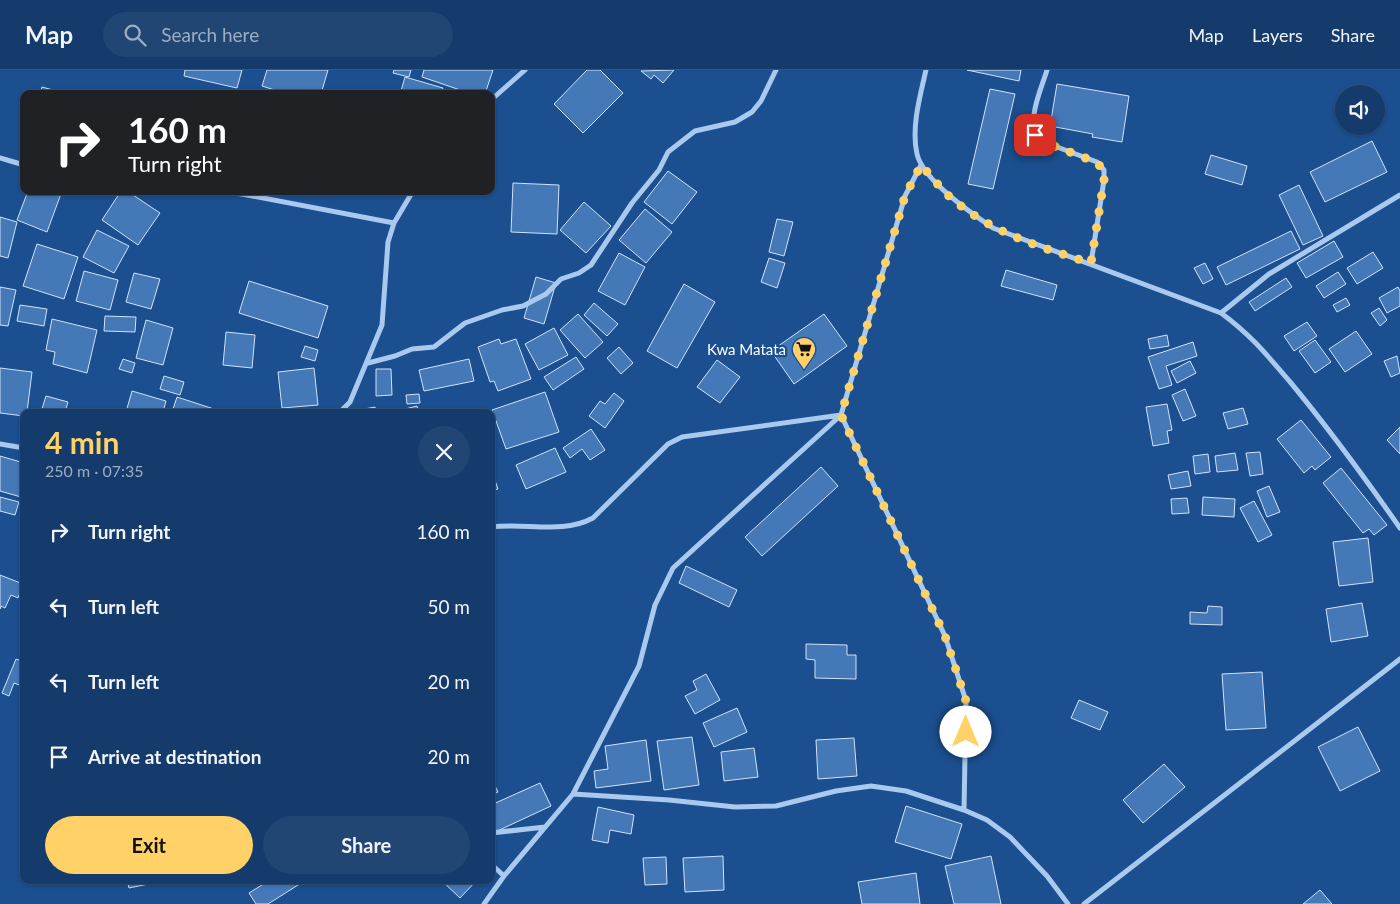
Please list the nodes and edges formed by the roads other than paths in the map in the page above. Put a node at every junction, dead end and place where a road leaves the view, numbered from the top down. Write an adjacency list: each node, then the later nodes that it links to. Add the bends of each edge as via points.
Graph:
1 (525, 70): 5 (street)
2 (776, 70): 15 (street, via 762,101 752,112 735,122 695,131 668,152 659,170 632,203 591,265 580,273 562,278 546,294 523,306 465,323 434,347 412,349)
3 (926, 70): 8 (street, via 915,132)
4 (1047, 70): 13 (street, via 1033,122 1035,135 1041,141 1096,162 1104,170)
5 (495, 96)
6 (0, 158): 7 (street)
7 (20, 164)
8 (921, 165): 13 (street, via 959,205 993,228); 17 (street, via 905,196)
9 (247, 195): 12 (street)
10 (411, 195): 12 (street)
11 (1400, 195): 14 (street, via 1269,274)
12 (394, 223): 15 (street, via 388,242 382,325)
13 (1091, 263): 14 (street)
14 (1220, 313): 21 (street, via 1251,336 1327,426)
15 (368, 363): 16 (street, via 350,402)
16 (343, 409)
17 (841, 415): 20 (street, via 682,437 668,444 593,518 558,528); 23 (street, via 673,568 655,605 638,666); 24 (street, via 945,636 966,701)
18 (0, 444): 19 (street)
19 (20, 447)
20 (495, 526)
21 (1400, 528)
22 (1400, 659): 31 (street)
23 (573, 794): 24 (street, via 735,807 776,806 836,790 871,786 906,791); 25 (street)
24 (964, 810): 30 (street, via 987,820 1010,837)
25 (545, 827): 26 (street); 28 (street)
26 (495, 833)
27 (495, 868): 28 (street)
28 (504, 876): 29 (street)
29 (484, 904)
30 (1068, 904)
31 (1084, 904)

